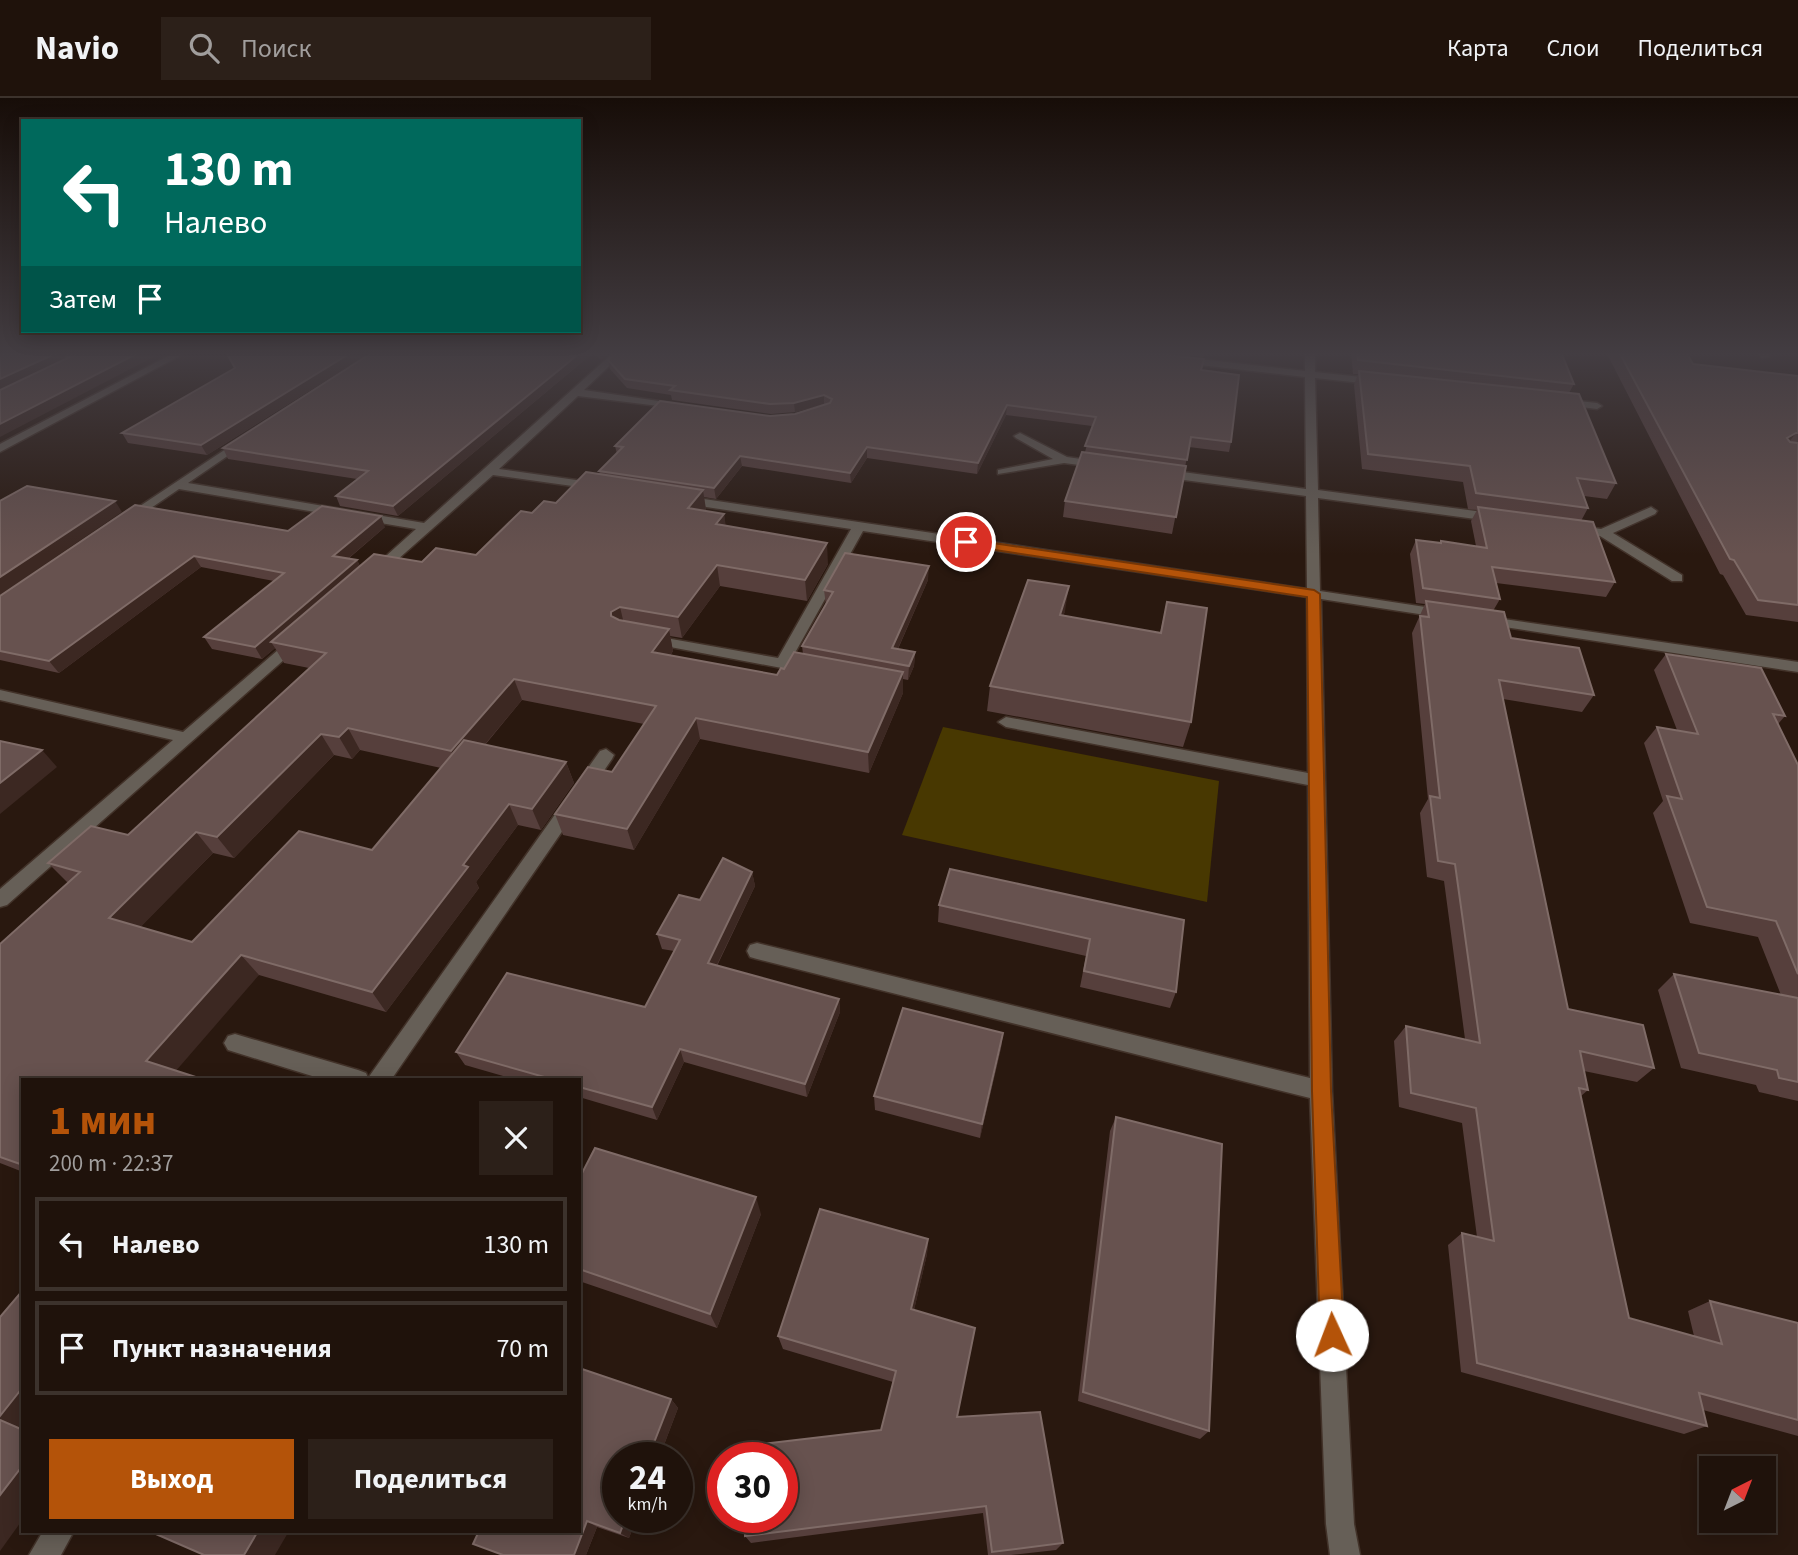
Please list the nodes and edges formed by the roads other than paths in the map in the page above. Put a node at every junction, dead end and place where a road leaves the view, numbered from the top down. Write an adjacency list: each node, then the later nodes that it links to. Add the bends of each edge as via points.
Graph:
1 (54, 420): 6 (street)
2 (545, 420): 9 (street)
3 (1311, 420): 14 (street)
4 (254, 433): 12 (street)
5 (1020, 436): 7 (street)
6 (0, 449)
7 (1064, 460): 8 (street); 11 (street)
8 (1119, 467)
9 (490, 471): 13 (street); 19 (street)
10 (1147, 471): 14 (street)
11 (1002, 472)
12 (177, 485): 19 (street); 21 (street)
13 (613, 490)
14 (1312, 493): 17 (street); 25 (street)
15 (668, 498): 18 (street)
16 (1651, 511): 22 (street)
17 (1506, 520)
18 (859, 526): 25 (street); 28 (street)
19 (427, 527): 24 (street)
20 (1562, 527): 22 (street)
21 (111, 530)
22 (1603, 533): 23 (street)
23 (1676, 578)
24 (364, 582)
25 (1314, 594): 30 (street); 35 (street)
26 (312, 628): 33 (street)
27 (638, 637): 28 (street)
28 (782, 663): 29 (street)
29 (823, 671)
30 (1796, 671)
31 (0, 695): 33 (street)
32 (1006, 722): 35 (street)
33 (187, 738): 36 (street)
34 (606, 755): 40 (street)
35 (1317, 782): 41 (street)
36 (0, 900)
37 (757, 951): 41 (street)
38 (235, 1043): 39 (street)
39 (351, 1078)
40 (378, 1078)
41 (1321, 1091): 44 (street)
42 (60, 1533): 43 (street)
43 (44, 1555)
44 (1345, 1555)

